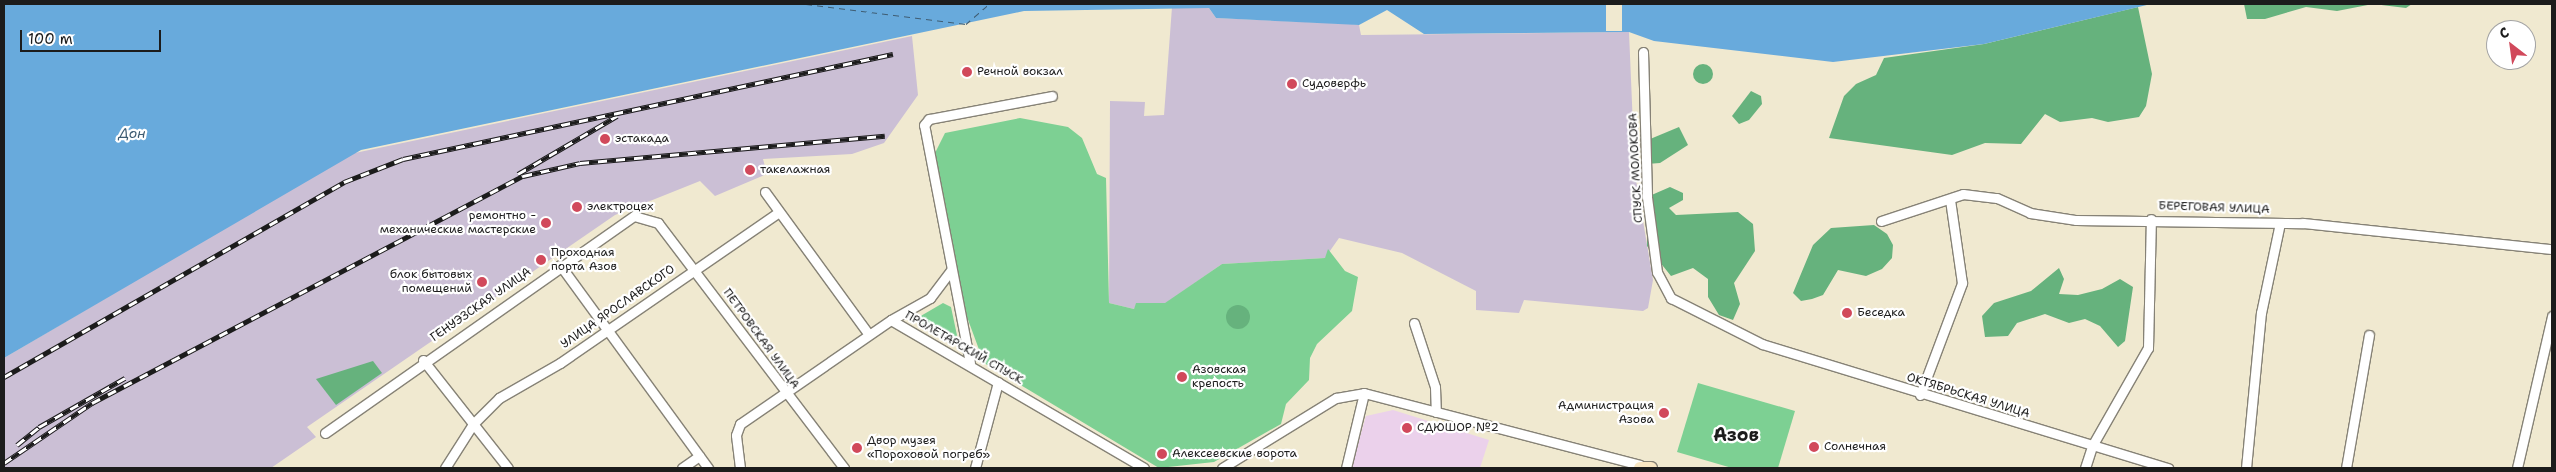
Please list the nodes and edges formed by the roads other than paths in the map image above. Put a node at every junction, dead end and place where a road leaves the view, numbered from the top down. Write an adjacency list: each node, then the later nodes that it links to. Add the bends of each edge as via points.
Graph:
1 (1643, 52): 20 (street, СПУСК МОЛОКОВА, via 1648,197 1662,286 1671,298)
2 (1052, 96): 13 (street, via 929,119 924,125)
3 (765, 192): 5 (street)
4 (1950, 200): 6 (street, БЕРЕГОВАЯ УЛИЦА, via 1963,194 1997,198 2030,213 2076,220); 7 (street, БЕРЕГОВАЯ УЛИЦА); 26 (street, via 1962,283)
5 (779, 212): 12 (street, УЛИЦА ЯРОСЛАВСКОГО); 18 (street)
6 (2151, 218): 9 (street, БЕРЕГОВАЯ УЛИЦА); 30 (street, via 2148,348)
7 (1881, 221)
8 (658, 223): 11 (street, ГЕНУЭЗСКАЯ УЛИЦА, via 634,216); 12 (street, ПЕТРОВСКАЯ УЛИЦА)
9 (2280, 223): 10 (street, БЕРЕГОВАЯ УЛИЦА); 45 (street, via 2261,313)
10 (2552, 249)
11 (560, 265): 17 (street); 21 (street, ГЕНУЭЗСКАЯ УЛИЦА)
12 (696, 269): 17 (street, УЛИЦА ЯРОСЛАВСКОГО); 24 (street, ПЕТРОВСКАЯ УЛИЦА)
13 (950, 271): 15 (street, via 930,298); 22 (street)
14 (2552, 316): 47 (street)
15 (891, 320): 18 (street, ПРОЛЕТАРСКИЙ СПУСК); 22 (street, ПРОЛЕТАРСКИЙ СПУСК)
16 (1414, 323): 27 (street, via 1435,387)
17 (607, 331): 28 (street, УЛИЦА ЯРОСЛАВСКОГО, via 499,398); 31 (street)
18 (867, 332): 24 (street, ПРОЛЕТАРСКИЙ СПУСК)
19 (2369, 335): 46 (street)
20 (1762, 344): 26 (street, ОКТЯБРЬСКАЯ УЛИЦА)
21 (423, 360): 28 (street); 29 (street, ГЕНУЭЗСКАЯ УЛИЦА)
22 (970, 364): 23 (street, ПРОЛЕТАРСКИЙ СПУСК)
23 (998, 382): 39 (street); 40 (street, ПРОЛЕТАРСКИЙ СПУСК)
24 (784, 393): 37 (street, ПРОЛЕТАРСКИЙ СПУСК, via 740,424 736,434); 38 (street, ПЕТРОВСКАЯ УЛИЦА)
25 (1364, 393): 27 (street); 41 (street, via 1336,398); 42 (street)
26 (1920, 395): 30 (street, ОКТЯБРЬСКАЯ УЛИЦА)
27 (1436, 412): 32 (street)
28 (473, 424): 33 (street, УЛИЦА ЯРОСЛАВСКОГО); 34 (street)
29 (325, 433)
30 (2092, 446): 43 (street); 44 (street, ОКТЯБРЬСКАЯ УЛИЦА)
31 (699, 456): 35 (street); 36 (street)
32 (1644, 467)
33 (445, 468)
34 (508, 468)
35 (682, 468)
36 (708, 468)
37 (740, 468)
38 (844, 468)
39 (975, 468)
40 (1144, 468)
41 (1222, 468)
42 (1346, 468)
43 (2084, 468)
44 (2168, 468)
45 (2246, 468)
46 (2346, 468)
47 (2517, 468)

